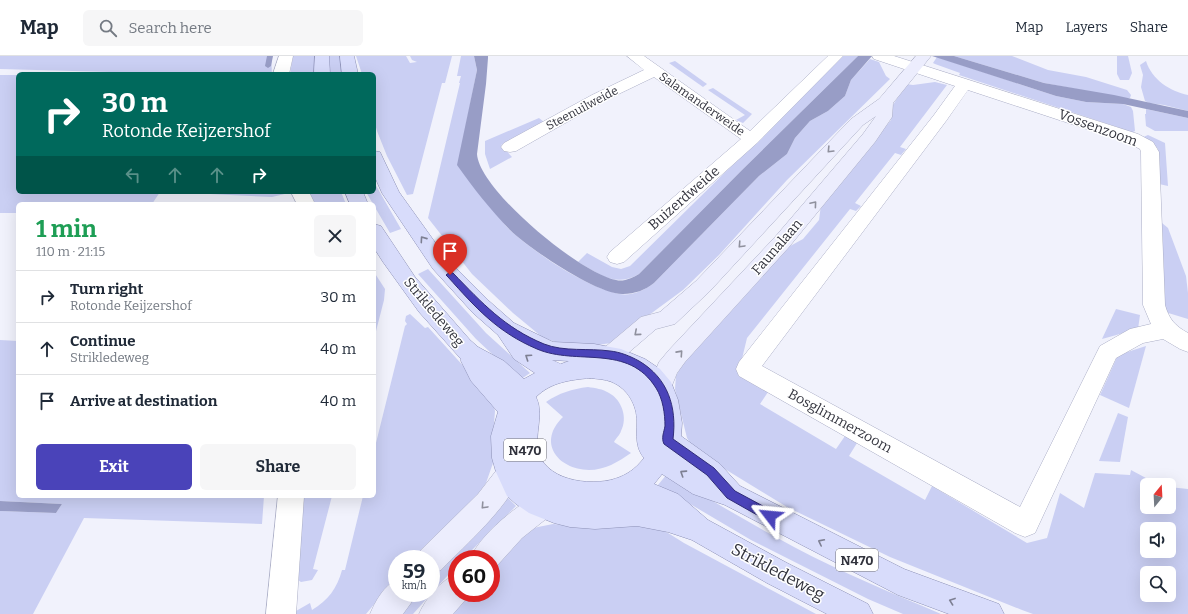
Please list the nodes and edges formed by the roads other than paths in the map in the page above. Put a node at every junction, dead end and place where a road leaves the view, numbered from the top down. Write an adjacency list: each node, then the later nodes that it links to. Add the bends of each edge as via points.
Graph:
1 (286, 56): 9 (street)
2 (322, 56): 10 (main road)
3 (347, 56): 11 (main road)
4 (634, 56): 8 (street, Salamanderweide)
5 (836, 56): 14 (street, Salamanderweide)
6 (882, 57): 7 (street, Vossenzoom)
7 (921, 60): 12 (street, Vossenzoom); 13 (street, Faunalaan)
8 (655, 71): 14 (street, Salamanderweide); 15 (street, Steenuilweide, via 598,98)
9 (282, 72)
10 (322, 72)
11 (350, 72)
12 (964, 84): 19 (street, Vossenzoom, via 1132,138 1147,146 1150,152 1154,305 1157,317); 19 (street, Bosglimmerzoom, via 747,370 1025,524 1108,352 1138,335)
13 (884, 102): 22 (street, Faunalaan, one-way to 22, via 857,122 703,286 667,318 662,330); 23 (street, Faunalaan, one-way to 13, via 677,356 782,242 869,138 884,116)
14 (750, 139): 18 (street, Buizerdweide)
15 (510, 147)
16 (376, 160): 21 (main road, one-way to 16, via 542,366 522,353 506,329 440,264 391,193)
17 (376, 234): 24 (main road, Strikledeweg / N470, via 420,299 469,353 475,370 504,400)
18 (617, 257)
19 (1165, 330): 20 (street)
20 (1188, 343)
21 (563, 362): 22 (main road, N470, via 572,369 583,369); 24 (main road, N470)
22 (617, 362): 23 (main road, N470, via 642,368); 25 (main road, N470, via 625,378 643,397 648,408 648,438 651,448)
23 (660, 386): 25 (main road, N470, via 667,401 670,426)
24 (515, 402): 26 (main road, N470, via 503,430 502,443); 28 (main road, N470, via 528,410 524,438 528,460 534,471 542,478)
25 (664, 449): 27 (main road, N470, via 649,473 637,483); 40 (main road, N470, one-way to 25, via 898,581 731,495 703,485)
26 (508, 475): 30 (main road, N470, via 514,486); 33 (street, one-way to 33, via 487,503)
27 (628, 486): 28 (main road, N470, via 610,492 590,494); 31 (main road, Strikledeweg / N470, via 669,504)
28 (563, 490): 30 (main road)
29 (291, 498): 36 (street)
30 (542, 506): 31 (main road, Strikledeweg / N470, via 563,514 579,516 636,513); 32 (street, via 512,529)
31 (698, 529): 39 (main road, Strikledeweg / N470)
32 (492, 550)
33 (440, 551)
34 (448, 598): 38 (street)
35 (394, 602): 37 (street)
36 (281, 614)
37 (385, 614)
38 (434, 614)
39 (858, 614)
40 (989, 614)

